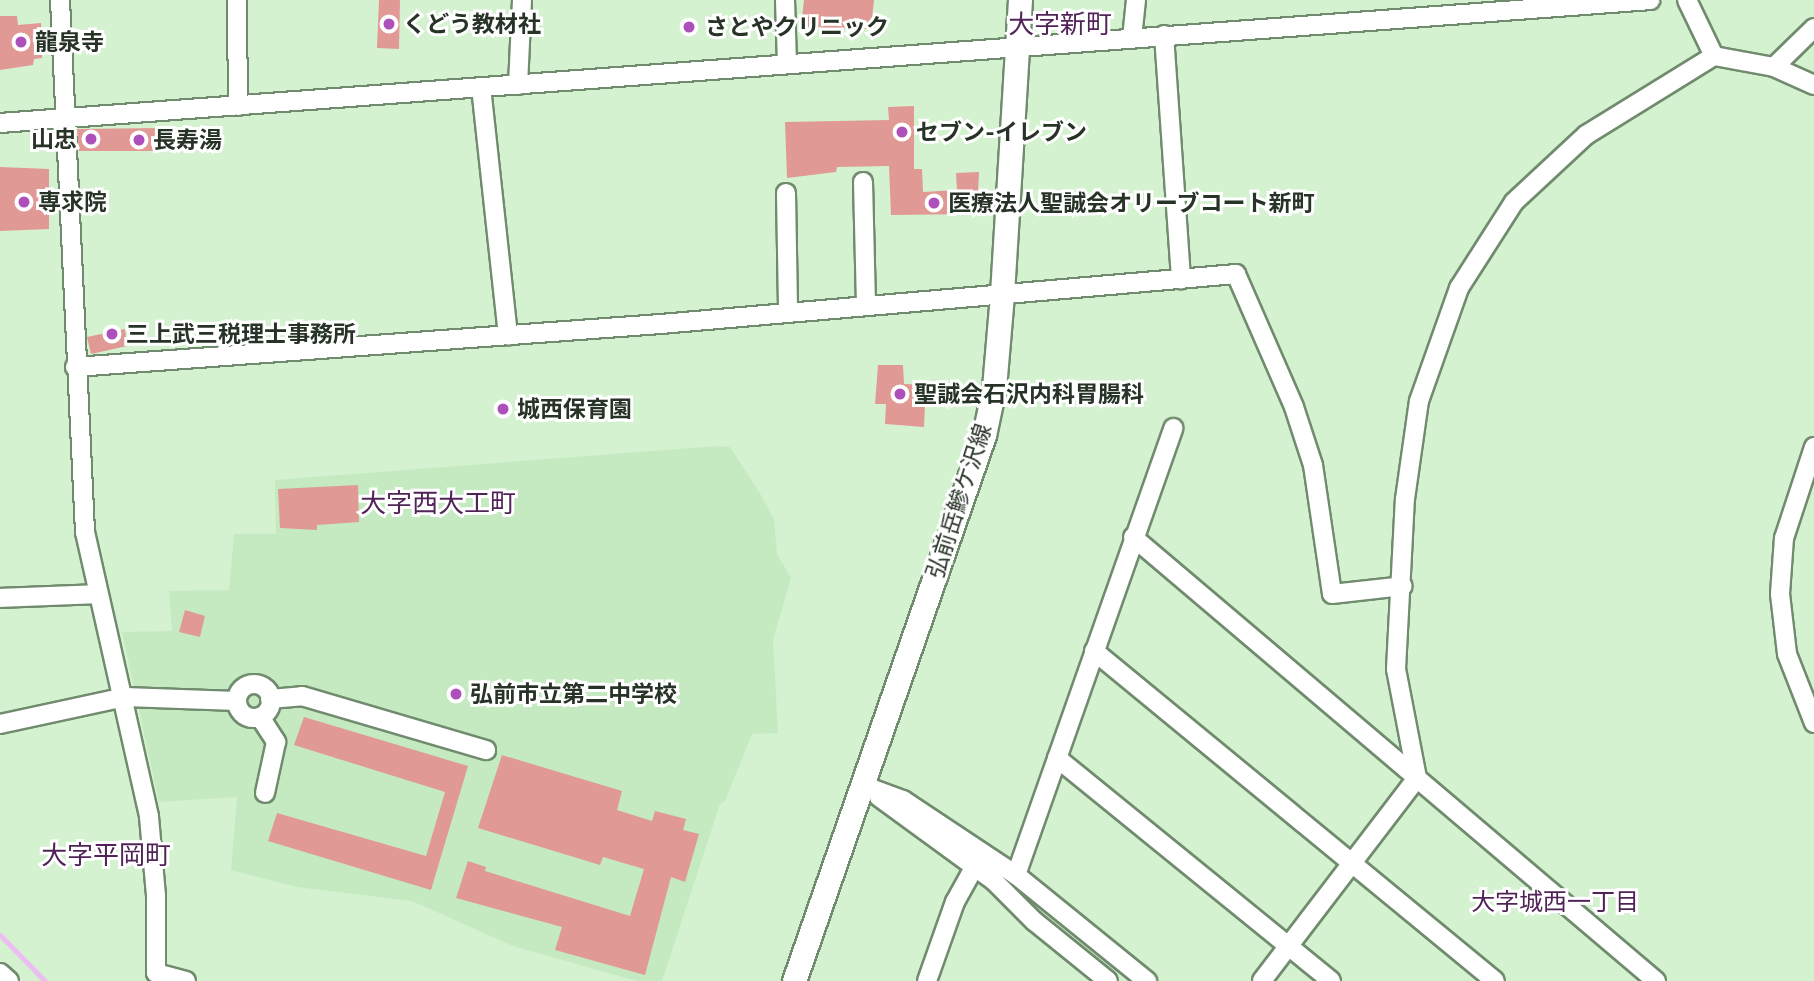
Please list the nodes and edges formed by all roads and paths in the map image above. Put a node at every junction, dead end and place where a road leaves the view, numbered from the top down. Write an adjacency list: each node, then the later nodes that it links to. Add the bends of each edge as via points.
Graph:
1 (60, 0): 20 (street)
2 (237, 0): 19 (street)
3 (522, 0): 16 (street)
4 (785, 0): 14 (street)
5 (1020, 0): 12 (main road, 弘前岳鰺ケ沢線)
6 (1136, 0): 11 (street)
7 (1650, 0): 10 (street)
8 (1686, 0): 13 (street)
9 (1814, 28): 15 (street)
10 (1164, 35): 11 (street); 24 (street)
11 (1132, 38): 12 (street)
12 (1017, 46): 14 (street); 25 (main road, 弘前岳鰺ケ沢線)
13 (1714, 56): 15 (street); 35 (street, via 1586,135 1514,202 1459,288 1419,401 1405,499)
14 (788, 64): 16 (street)
15 (1774, 67): 17 (street)
16 (517, 85): 18 (street)
17 (1814, 85)
18 (481, 87): 19 (street); 28 (street)
19 (238, 106): 20 (street)
20 (63, 120): 21 (street); 29 (street)
21 (0, 123)
22 (863, 182): 26 (street)
23 (786, 193): 27 (street)
24 (1181, 279): 25 (street); 35 (street, via 1236,274 1294,407 1313,466 1332,594)
25 (1002, 293): 26 (street); 48 (main road, 弘前岳鰺ケ沢線, via 994,388 984,435)
26 (866, 304): 27 (street)
27 (788, 312): 28 (street)
28 (508, 336): 29 (street)
29 (75, 367): 36 (street, via 85,532)
30 (1173, 428): 34 (street)
31 (1814, 447): 33 (street)
32 (1814, 489): 33 (street)
33 (1795, 495): 43 (street, via 1784,538 1780,594 1787,654)
34 (1133, 537): 38 (street); 47 (street)
35 (1404, 586): 47 (street, via 1396,670)
36 (98, 594): 37 (street); 39 (street)
37 (0, 598)
38 (1094, 651): 46 (street); 50 (street)
39 (125, 697): 41 (street); 44 (street); 56 (street, via 149,817 156,973)
40 (270, 699): 41 (street, via 261,686 250,685 240,691); 42 (street, via 268,710); 45 (street, via 302,696)
41 (237, 701): 42 (street, via 244,715)
42 (260, 717): 49 (street, via 276,742)
43 (1814, 723)
44 (0, 724)
45 (486, 750)
46 (1057, 758): 52 (street); 53 (street)
47 (1417, 778): 50 (street); 64 (street)
48 (862, 785): 51 (street); 52 (street, via 903,800); 57 (main road, 弘前岳鰺ケ沢線)
49 (265, 793)
50 (1353, 866): 53 (street); 63 (street)
51 (974, 868): 58 (street, via 955,902); 59 (street)
52 (1016, 876): 60 (street)
53 (1289, 946): 61 (street); 62 (street)
54 (0, 973): 55 (street)
55 (9, 981)
56 (186, 981)
57 (794, 981)
58 (927, 981)
59 (1108, 981)
60 (1147, 981)
61 (1262, 981)
62 (1331, 981)
63 (1495, 981)
64 (1656, 981)

